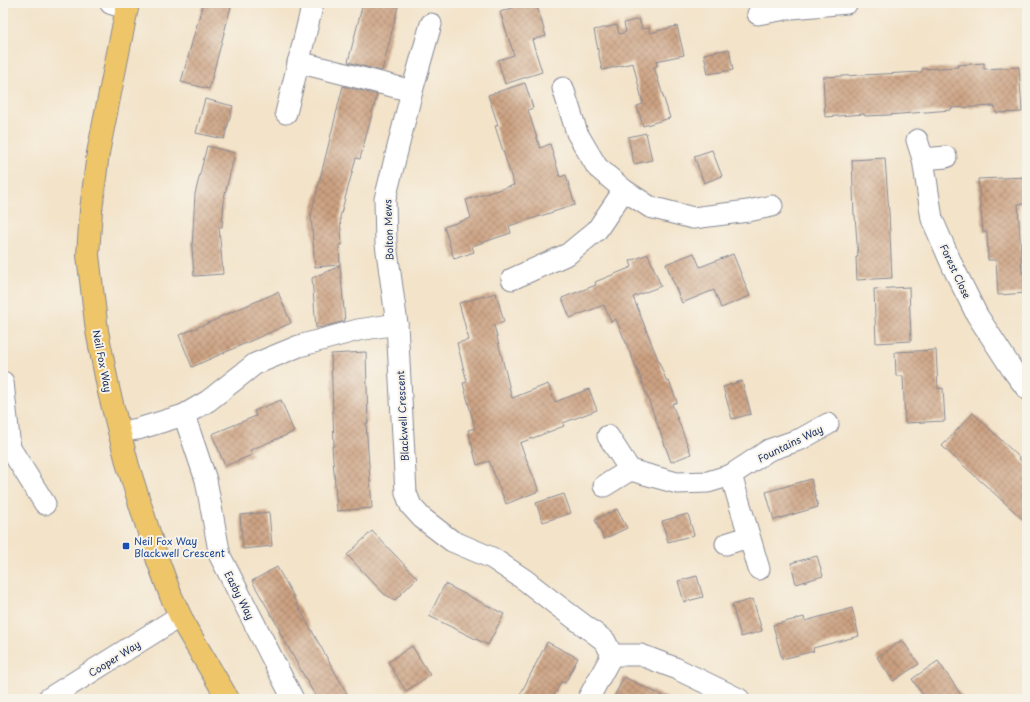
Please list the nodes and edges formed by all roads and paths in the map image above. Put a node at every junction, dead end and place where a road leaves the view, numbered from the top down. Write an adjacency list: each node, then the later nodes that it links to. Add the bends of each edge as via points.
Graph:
1 (313, 3): 6 (street)
2 (846, 3): 4 (street)
3 (122, 5): 19 (main road, Neil Fox Way, via 98,153 88,255 96,331)
4 (758, 14)
5 (431, 24): 8 (street, Bolton Mews)
6 (298, 62): 8 (street); 9 (street)
7 (563, 88): 11 (street, via 577,134 597,167)
8 (412, 91): 14 (street, Bolton Mews, via 385,199 386,244)
9 (286, 113)
10 (946, 157): 16 (street, Forest Close, via 920,150 932,219 976,315)
11 (624, 190): 12 (street, via 650,207 693,218); 13 (street, via 597,230 568,254)
12 (772, 206)
13 (512, 278)
14 (397, 324): 17 (street, via 358,330 299,346 255,364 208,401); 30 (street, Blackwell Crescent, via 406,493 410,506 452,541 492,558 525,580 605,641)
15 (3, 382): 21 (street)
16 (1027, 389)
17 (184, 415): 19 (street); 33 (street, Easby Way, via 206,480 220,556)
18 (828, 424): 23 (street, Fountains Way, via 801,439 769,450)
19 (119, 432): 29 (main road, Neil Fox Way, via 157,558)
20 (608, 436): 22 (street)
21 (7, 450): 25 (street)
22 (630, 470): 23 (street, Fountains Way, via 677,483 708,482); 24 (street)
23 (731, 475): 26 (street)
24 (604, 486)
25 (45, 504)
26 (748, 537): 27 (street); 28 (street)
27 (726, 544)
28 (758, 569)
29 (180, 616): 31 (street, Cooper Way); 32 (main road, Neil Fox Way)
30 (612, 655): 34 (street); 35 (street, via 641,655 675,668)
31 (48, 699)
32 (228, 699)
33 (293, 699)
34 (588, 699)
35 (739, 699)

